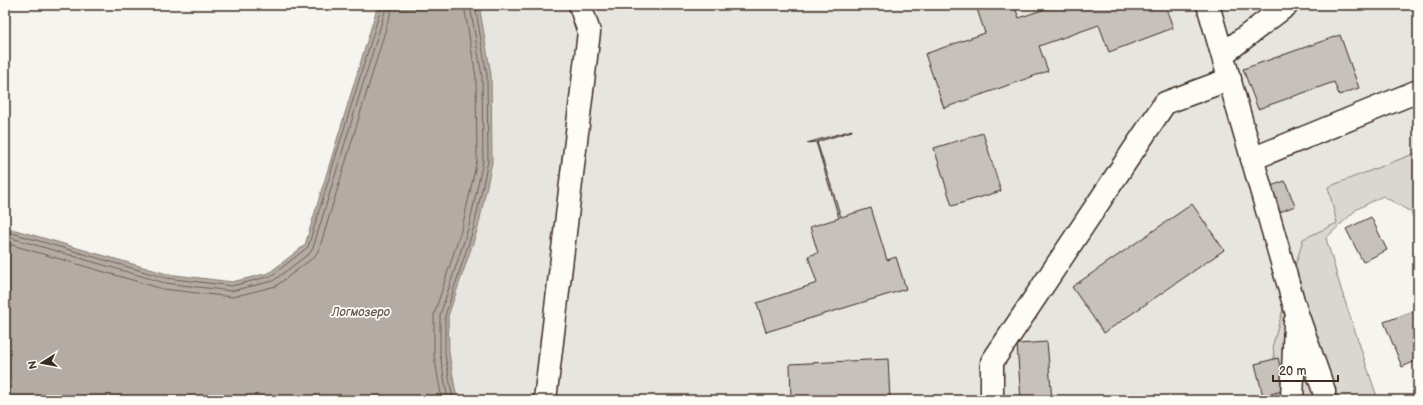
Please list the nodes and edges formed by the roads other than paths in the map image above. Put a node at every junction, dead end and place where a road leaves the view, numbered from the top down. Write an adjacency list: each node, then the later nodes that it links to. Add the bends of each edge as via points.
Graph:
1 (580, 5): 9 (lane, via 589,32)
2 (1208, 5): 4 (lane)
3 (1287, 5): 4 (lane)
4 (1223, 54): 5 (lane)
5 (1230, 79): 7 (lane); 10 (lane, via 1165,103 992,362)
6 (1418, 92): 7 (lane)
7 (1252, 159): 8 (lane)
8 (1296, 311): 11 (lane); 12 (lane, via 1324,391)
9 (545, 400)
10 (992, 400)
11 (1292, 400)
12 (1324, 400)

